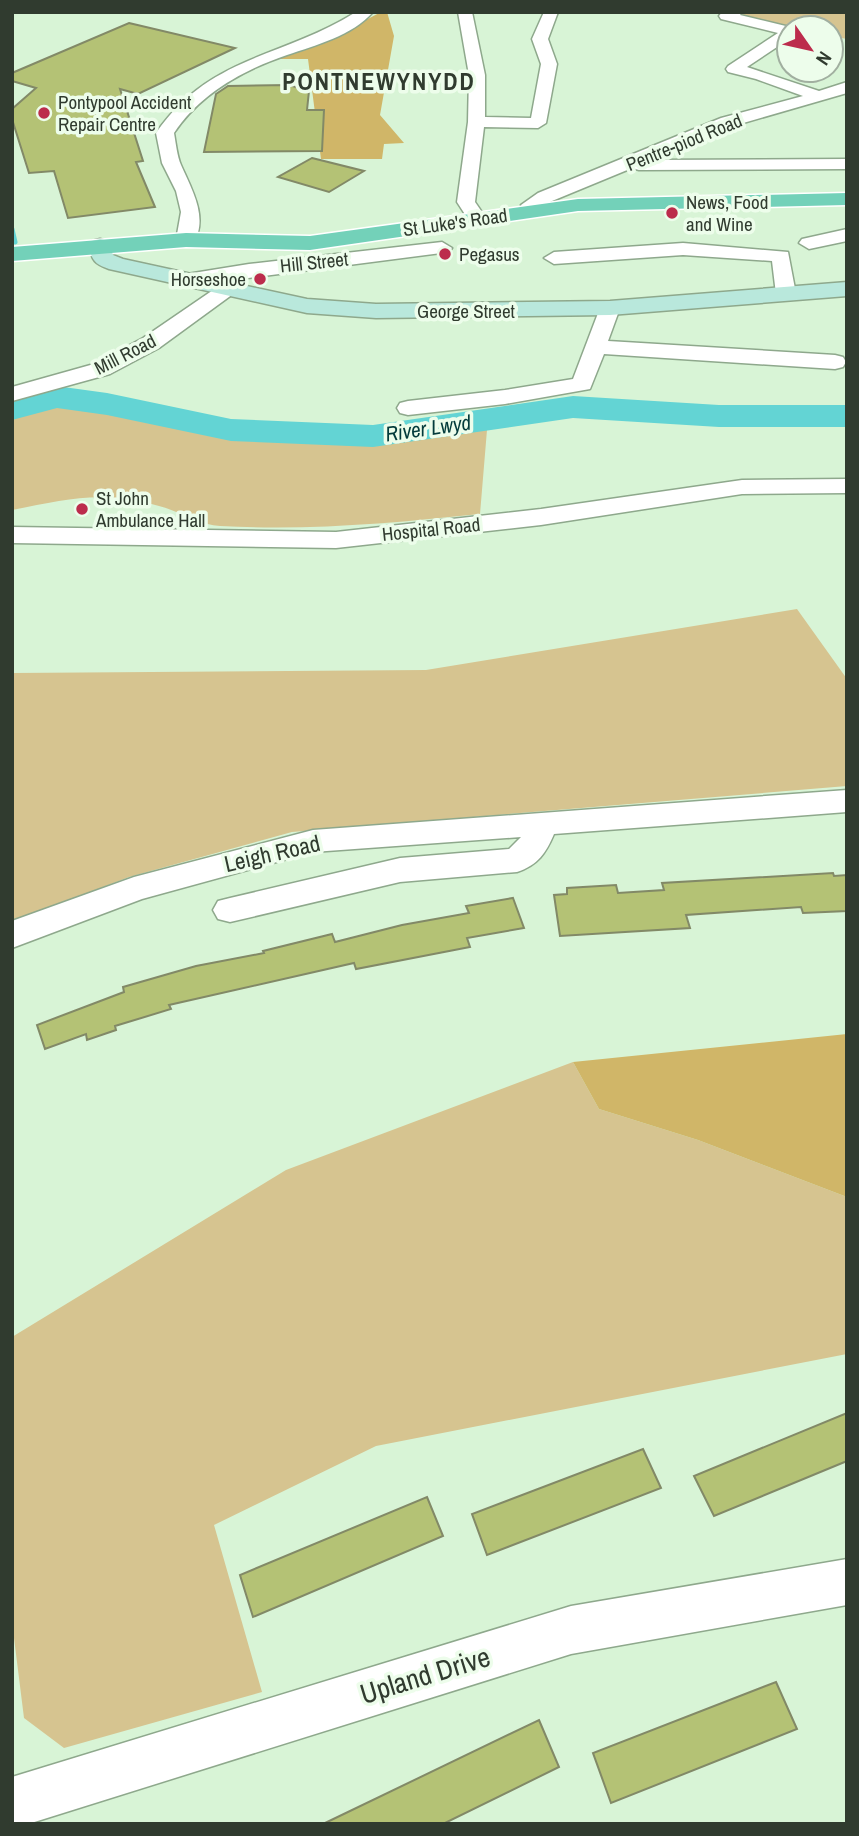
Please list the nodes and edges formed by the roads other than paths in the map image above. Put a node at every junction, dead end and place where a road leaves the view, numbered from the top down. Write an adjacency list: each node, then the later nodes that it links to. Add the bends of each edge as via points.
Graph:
1 (366, 12): 18 (street, via 324,37 233,73 177,113 165,134 190,212)
2 (465, 12): 11 (street, via 477,75)
3 (551, 12): 11 (street, via 540,39 548,64 538,123)
4 (735, 12): 5 (street, via 726,16)
5 (775, 28)
6 (775, 41): 7 (street, via 734,69)
7 (775, 80)
8 (785, 84): 10 (street)
9 (847, 87): 10 (street, Pentre-piod Road)
10 (819, 97): 13 (street, Pentre-piod Road, via 727,122)
11 (476, 122): 16 (street, via 466,202)
12 (847, 164): 13 (street)
13 (626, 165): 15 (street, Pentre-piod Road, via 545,197 530,205)
14 (847, 199): 15 (main road, St Luke's Road, via 578,205)
15 (531, 211): 16 (main road, St Luke's Road)
16 (477, 218): 18 (main road, St Luke's Road, via 310,243)
17 (847, 235): 19 (street)
18 (186, 240): 20 (main road, St Luke's Road)
19 (809, 243)
20 (100, 246): 22 (main road, St Luke's Road); 26 (main road, George Street, via 103,258 117,264)
21 (442, 248): 26 (street, Hill Street)
22 (64, 251): 23 (main road, St Luke's Road); 25 (main road, St Luke's Road)
23 (12, 254)
24 (554, 258): 29 (street, via 683,249 781,256)
25 (12, 262)
26 (187, 280): 28 (main road, George Street)
27 (847, 289): 29 (main road, George Street)
28 (226, 290): 30 (main road, George Street, via 307,306 376,310); 33 (street, Mill Road, via 150,343 102,369)
29 (786, 294): 30 (main road, George Street)
30 (610, 308): 31 (street)
31 (596, 347): 32 (street); 34 (street, via 582,384)
32 (835, 362)
33 (12, 394)
34 (408, 408)
35 (847, 486): 36 (street, Hospital Road, via 742,487 541,517 336,540)
36 (12, 535)
37 (847, 801): 38 (street, Leigh Road)
38 (543, 824): 39 (street, Leigh Road, via 532,848 517,860 400,870); 40 (street, Leigh Road, via 313,841 134,889)
39 (230, 910)
40 (12, 935)
41 (847, 1582): 42 (street, Upland Drive, via 571,1630)
42 (12, 1803)

